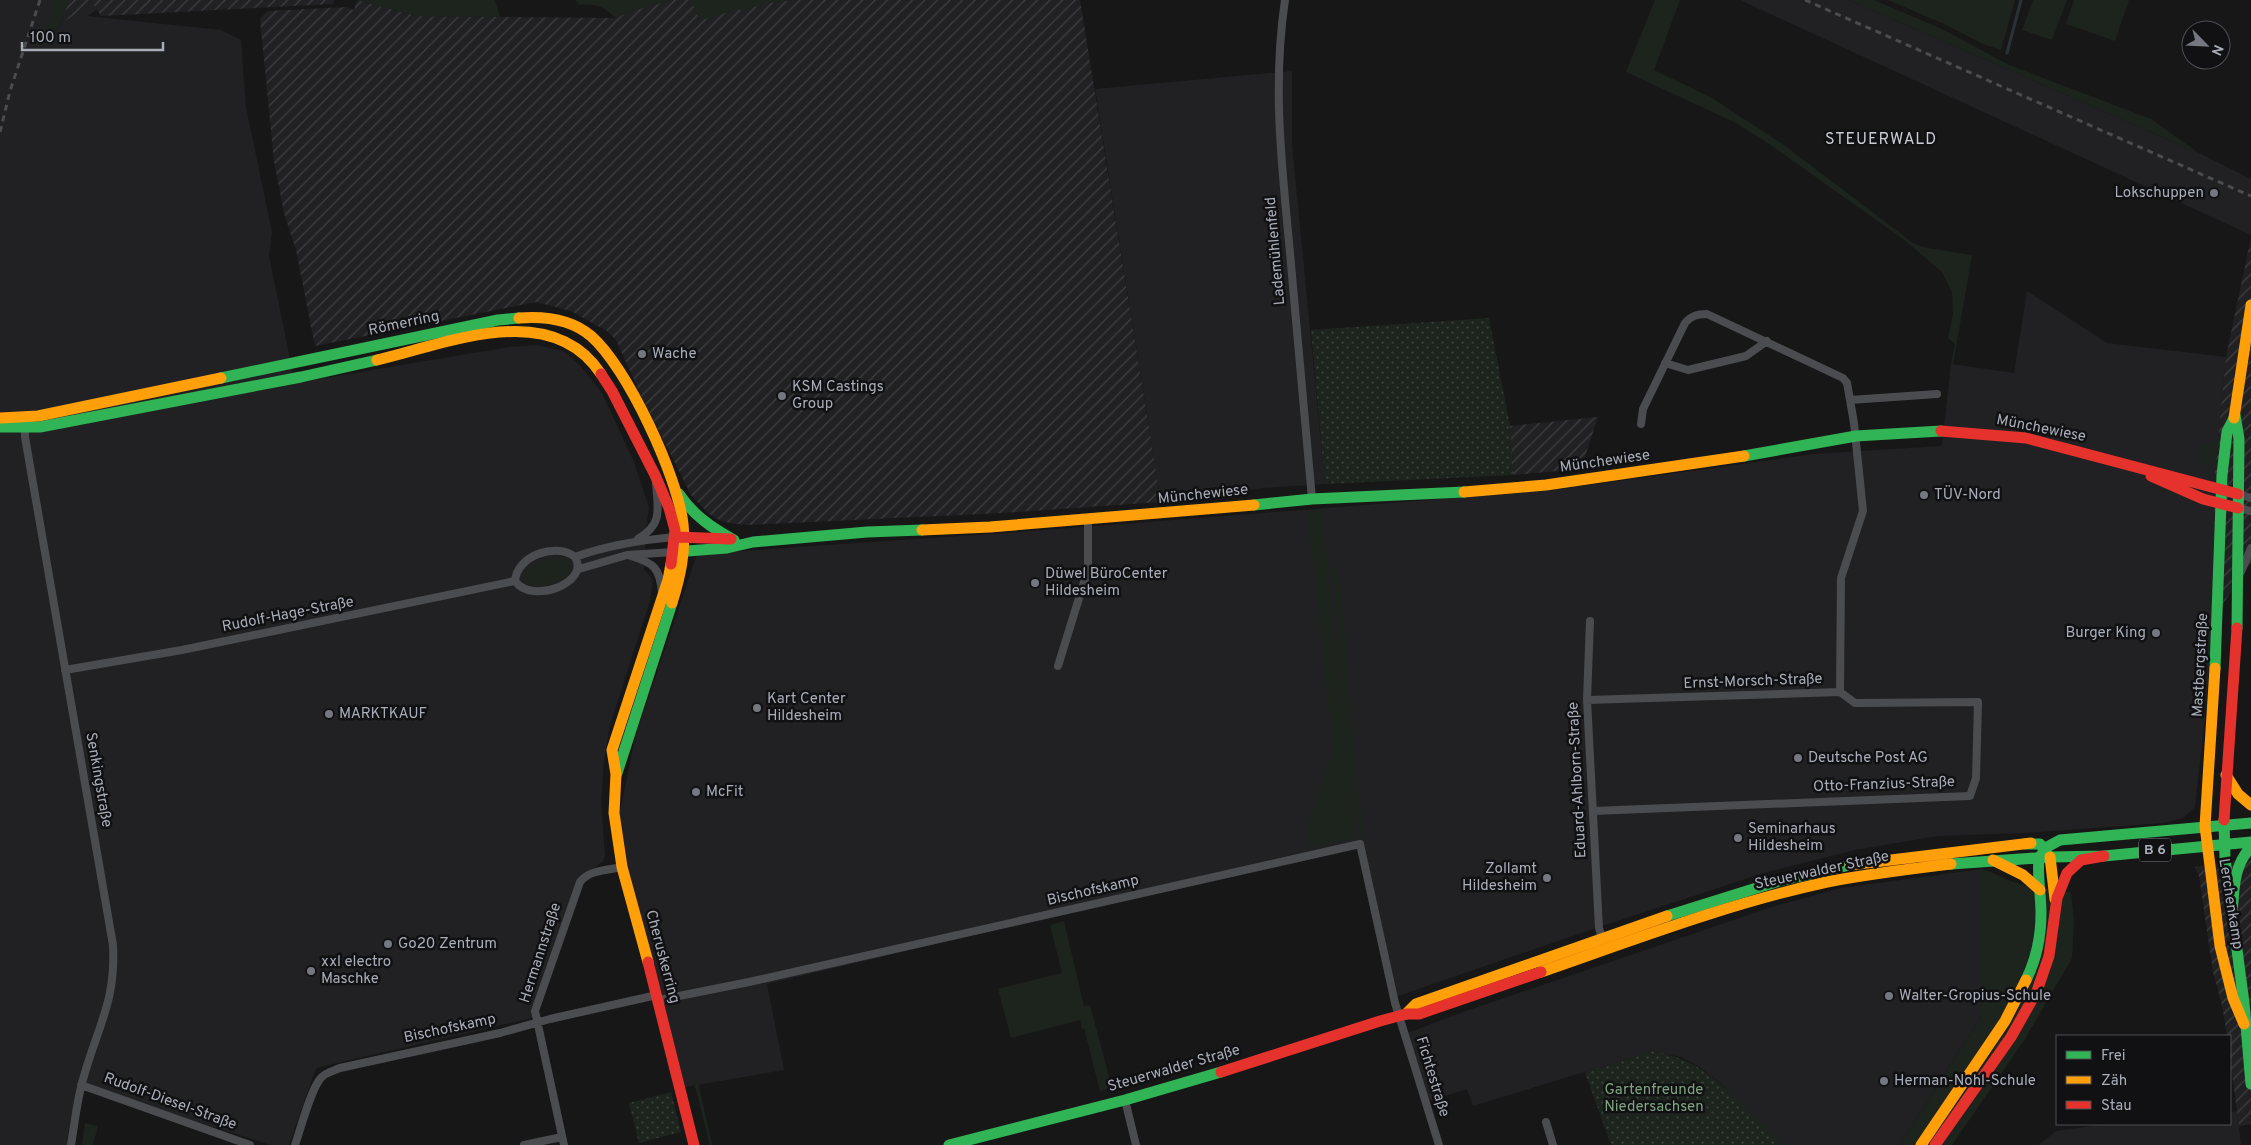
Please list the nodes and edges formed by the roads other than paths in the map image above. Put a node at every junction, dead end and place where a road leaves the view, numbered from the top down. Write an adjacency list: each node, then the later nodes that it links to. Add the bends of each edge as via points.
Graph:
1 (1285, 0): 19 (street, Lademühlenfeld, via 1278,85 1280,145)
2 (2251, 305): 7 (main road, Mastbergstraße)
3 (1767, 341): 4 (street, via 1746,356 1688,370); 4 (street, Ernst-Morsch-Straße, via 1707,314 1698,314 1684,323); 6 (street, Ernst-Morsch-Straße, via 1843,378)
4 (1665, 363): 10 (street, via 1643,409)
5 (1937, 394): 6 (street)
6 (1850, 400): 12 (street, Ernst-Morsch-Straße)
7 (2235, 415): 16 (main road, Mastbergstraße, via 2227,432); 17 (main road, Mastbergstraße, via 2239,439)
8 (0, 418): 9 (main road, Römerring)
9 (25, 423): 11 (main road, Römerring); 14 (main road, Römerring, via 40,427 313,374 475,336 530,331 568,343 597,368); 15 (main road, Römerring, via 498,320 542,316 576,327 604,348 622,375); 38 (street, Senkingstraße)
10 (1640, 424)
11 (0, 427)
12 (1856, 436): 13 (main road, Münchewiese, via 1940,431 2005,435); 19 (main road, Münchewiese, via 1579,482 1435,494); 39 (street, Ernst-Morsch-Straße, via 1863,511 1841,578)
13 (2122, 463): 16 (main road, Münchewiese); 20 (main road, Münchewiese)
14 (656, 475): 24 (main road, Römerring); 25 (street, via 657,520 653,529)
15 (673, 484): 24 (main road, Römerring, via 682,517); 26 (main road, Münchewiese, via 693,514)
16 (2222, 490): 17 (main road); 20 (main road, Mastbergstraße)
17 (2238, 494): 18 (street); 21 (main road, Mastbergstraße)
18 (2251, 498)
19 (1312, 499): 23 (main road, Münchewiese)
20 (2221, 505): 21 (main road); 47 (main road, Mastbergstraße)
21 (2238, 508): 22 (street); 33 (main road, Mastbergstraße)
22 (2251, 511)
23 (1088, 520): 27 (main road, Münchewiese, via 956,530 867,532); 37 (street, via 1088,568)
24 (679, 537): 25 (street); 26 (main road, Münchewiese); 29 (main road, Cheruskerring)
25 (636, 540): 31 (street)
26 (734, 540): 27 (main road, Münchewiese)
27 (753, 542): 29 (main road, Münchewiese, via 728,548)
28 (2251, 548): 33 (street)
29 (679, 552): 30 (street); 35 (main road, Cheruskerring); 41 (main road, Cheruskerring, via 682,570)
30 (627, 555): 32 (street); 35 (street, via 654,566 660,576)
31 (575, 557): 32 (street); 34 (street, via 562,551 530,557 516,572)
32 (578, 569): 34 (street, via 576,575 562,585 535,592 525,591)
33 (2239, 577): 42 (main road, Mastbergstraße)
34 (515, 581): 38 (street, Rudolf-Hage-Straße, via 182,650)
35 (662, 597): 41 (main road, Cheruskerring, via 612,750)
36 (1590, 621): 40 (street, Eduard-Ahlborn-Straße)
37 (1058, 666)
38 (65, 670): 67 (street, Senkingstraße, via 113,945 114,967 110,1001)
39 (1840, 692): 40 (street, Ernst-Morsch-Straße); 44 (street, Otto-Franzius-Straße, via 1855,703 1978,702 1976,778 1970,796)
40 (1587, 700): 44 (street, Eduard-Ahlborn-Straße)
41 (616, 774): 57 (main road, Cheruskerring, via 614,813)
42 (2226, 775): 43 (main road, via 2238,794); 46 (main road, Mastbergstraße)
43 (2251, 806)
44 (1593, 811): 61 (street, Eduard-Ahlborn-Straße, via 1599,928)
45 (2251, 823): 46 (main road, B 6)
46 (2224, 825): 47 (main road, Steuerwalder Straße / B 6); 51 (main road, Lerchenkamp)
47 (2205, 826): 48 (main road, Steuerwalder Straße / B 6); 52 (main road, Mastbergstraße)
48 (2060, 840): 50 (main road, Steuerwalder Straße); 54 (main road, B 6)
49 (2251, 842): 51 (main road, B 6)
50 (2026, 844): 54 (main road, Steuerwalder Straße, via 2040,844); 61 (main road, Steuerwalder Straße, via 1942,852 1825,870 1771,883)
51 (2224, 844): 52 (main road, Steuerwalder Straße / B 6); 60 (main road, Lerchenkamp)
52 (2206, 845): 55 (main road, Steuerwalder Straße / B 6); 65 (main road, Lerchenkamp, via 2220,946 2233,998)
53 (2251, 847): 60 (main road, via 2241,857 2236,870)
54 (2045, 855): 55 (main road, Steuerwalder Straße); 56 (main road, Steuerwalder Straße); 58 (main road, via 2038,869); 59 (main road)
55 (2104, 856): 59 (main road, B 6, via 2084,858 2069,870)
56 (1993, 860): 58 (main road, via 2023,874); 61 (main road, Steuerwalder Straße, via 1900,870 1809,887)
57 (622, 867): 62 (main road, Cheruskerring); 64 (street, Hermannstraße, via 592,873 580,882 536,1008)
58 (2040, 890): 80 (main road, via 2036,954 2021,992)
59 (2056, 907): 81 (main road, B 6, via 2051,951 2037,991 2016,1027)
60 (2232, 916): 65 (main road, Lerchenkamp)
61 (1605, 943): 63 (main road, Steuerwalder Straße, via 1416,1004)
62 (658, 998): 63 (street, Bischofskamp, via 749,982 1360,844); 64 (street, Bischofskamp); 75 (main road, Cheruskerring)
63 (1402, 1015): 68 (main road, Steuerwalder Straße, via 1264,1060); 78 (street, Fichtestraße)
64 (538, 1023): 70 (street, Hermannstraße); 73 (street, Bischofskamp, via 328,1073 320,1078 315,1088)
65 (2244, 1024): 66 (main road, Lerchenkamp)
66 (2251, 1084)
67 (81, 1085): 71 (street, Senkingstraße); 72 (street, Rudolf-Diesel-Straße)
68 (1125, 1100): 76 (main road, Steuerwalder Straße); 77 (street)
69 (1546, 1122): 79 (street)
70 (563, 1141): 74 (street, Hermannstraße)
71 (71, 1145)
72 (250, 1145)
73 (295, 1145)
74 (524, 1145)
75 (694, 1145)
76 (949, 1145)
77 (1136, 1145)
78 (1439, 1145)
79 (1553, 1145)
80 (1921, 1145)
81 (1934, 1145)

